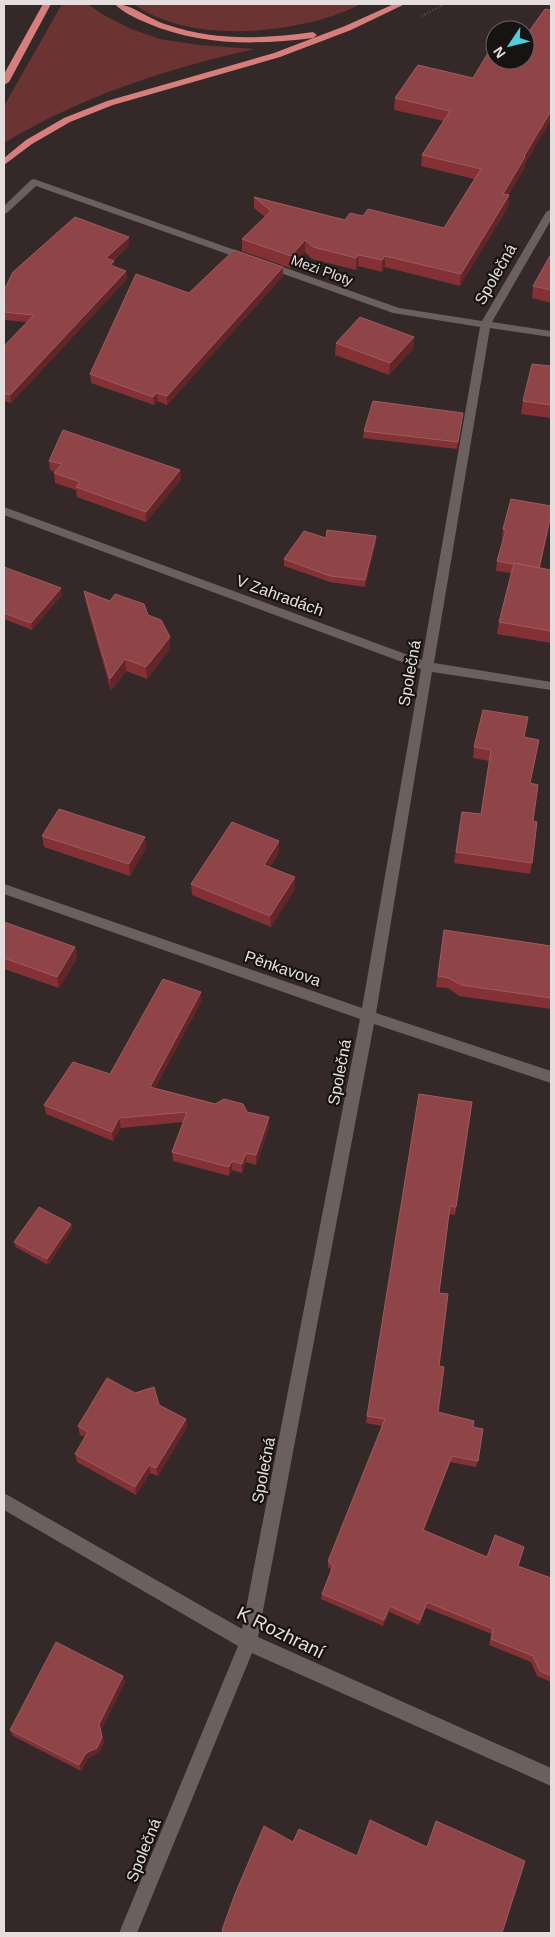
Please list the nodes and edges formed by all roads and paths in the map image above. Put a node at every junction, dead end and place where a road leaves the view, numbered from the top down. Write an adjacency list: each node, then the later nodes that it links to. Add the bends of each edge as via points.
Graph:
1 (47, 4): 7 (highway)
2 (119, 4): 6 (highway, via 156,24 216,38 284,39)
3 (401, 4): 6 (highway)
4 (545, 4): 5 (path)
5 (551, 5)
6 (348, 28): 8 (highway, via 276,55 110,103 67,120 29,142)
7 (4, 82)
8 (4, 162)
9 (4, 210): 11 (street, Mezi Ploty, via 34,182 397,311)
10 (551, 212): 11 (street, Společná)
11 (485, 325): 12 (street, Mezi Ploty); 14 (street, Společná)
12 (551, 334)
13 (4, 511): 14 (street, V Zahradách)
14 (428, 666): 15 (street, V Zahradách); 17 (street, Společná)
15 (551, 686)
16 (4, 889): 17 (street, Pěnkavova)
17 (368, 1016): 18 (street, Pěnkavova); 20 (street, Společná)
18 (551, 1076)
19 (4, 1501): 20 (street, K Rozhraní)
20 (248, 1642): 21 (street, K Rozhraní); 22 (street, Společná)
21 (551, 1777)
22 (128, 1933)

